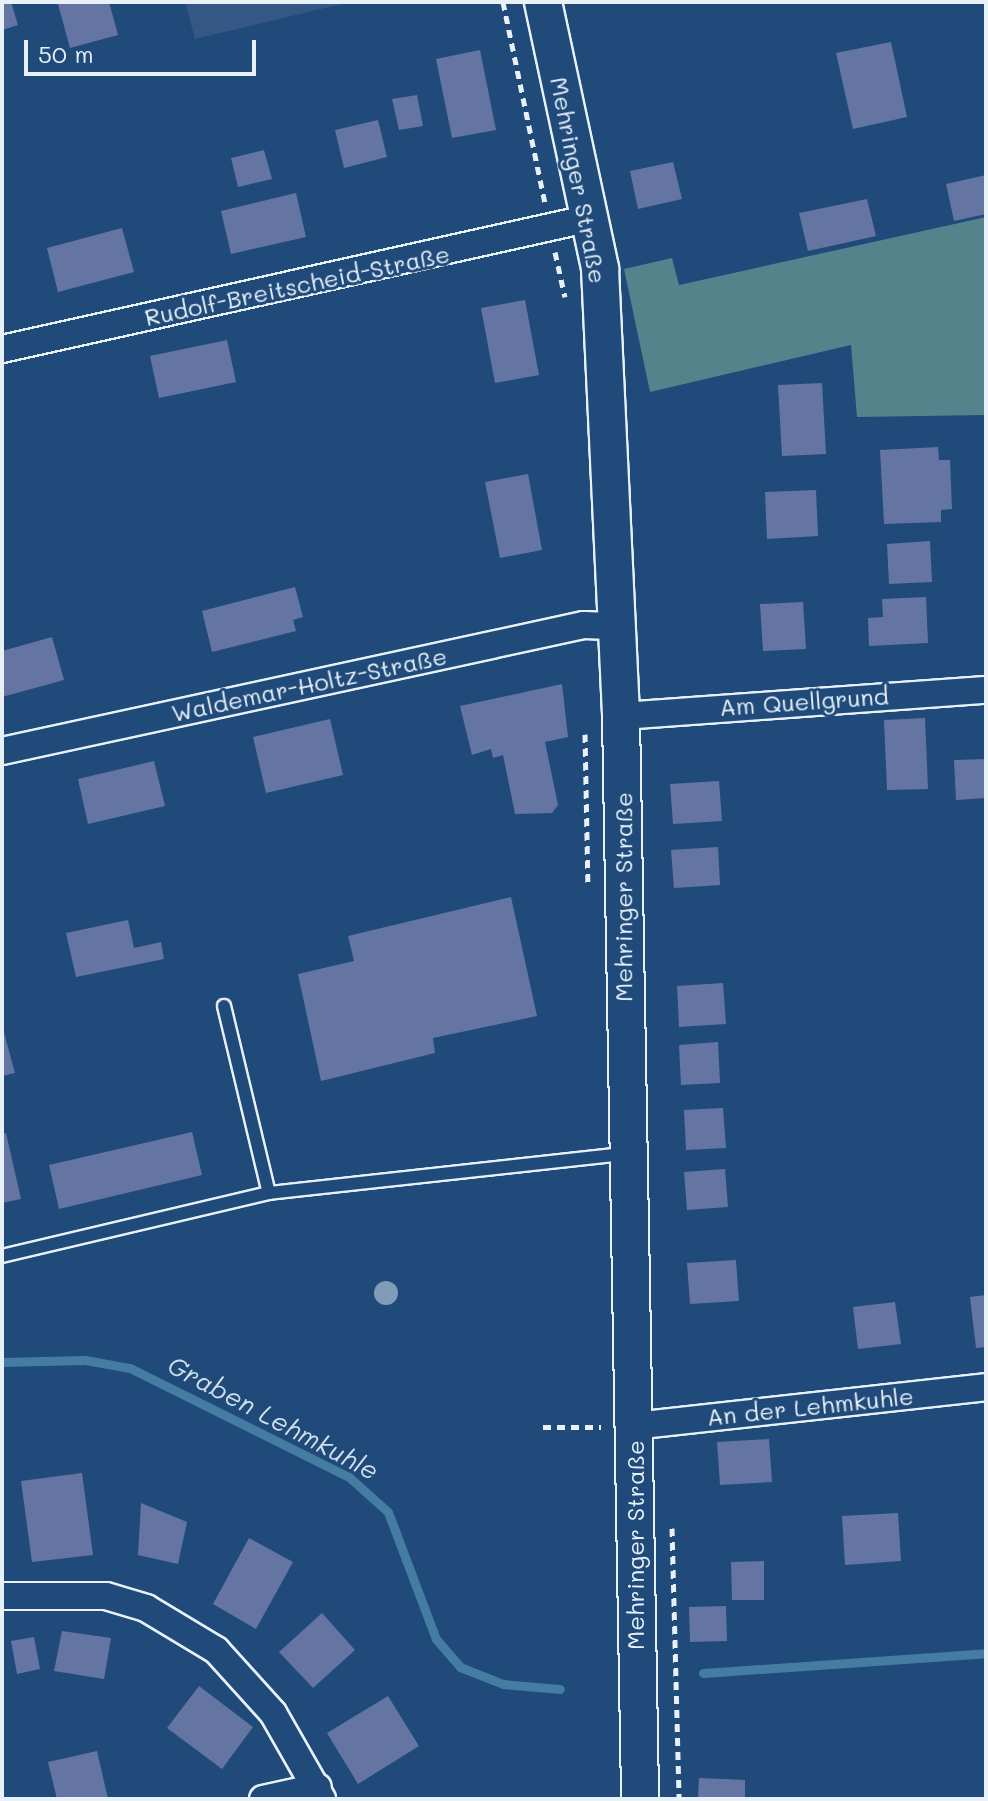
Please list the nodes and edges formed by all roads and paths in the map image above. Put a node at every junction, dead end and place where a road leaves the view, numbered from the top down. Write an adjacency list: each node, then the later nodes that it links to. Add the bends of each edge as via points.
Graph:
1 (503, 2): 4 (path)
2 (543, 2): 3 (main road, Mehringer Straße)
3 (591, 218): 4 (street, Rudolf-Breitscheid-Straße); 7 (main road, Mehringer Straße)
4 (550, 229): 5 (path); 6 (street, Rudolf-Breitscheid-Straße)
5 (567, 305)
6 (2, 349)
7 (617, 626): 9 (main road, Mehringer Straße); 11 (street, Waldemar-Holtz-Straße, via 584,625)
8 (986, 690): 9 (street, Am Quellgrund)
9 (621, 716): 14 (main road, Mehringer Straße)
10 (585, 718): 12 (path)
11 (2, 751)
12 (585, 780)
13 (224, 1006): 15 (lane)
14 (624, 1154): 15 (lane); 18 (main road, Mehringer Straße)
15 (269, 1193): 16 (lane)
16 (2, 1256)
17 (986, 1387): 18 (street, An der Lehmkuhle)
18 (634, 1426): 19 (path); 23 (main road, Mehringer Straße)
19 (543, 1427)
20 (2, 1596): 21 (street, via 106,1596 146,1608 216,1650 273,1713)
21 (320, 1793): 22 (street)
22 (263, 1799)
23 (640, 1799)

